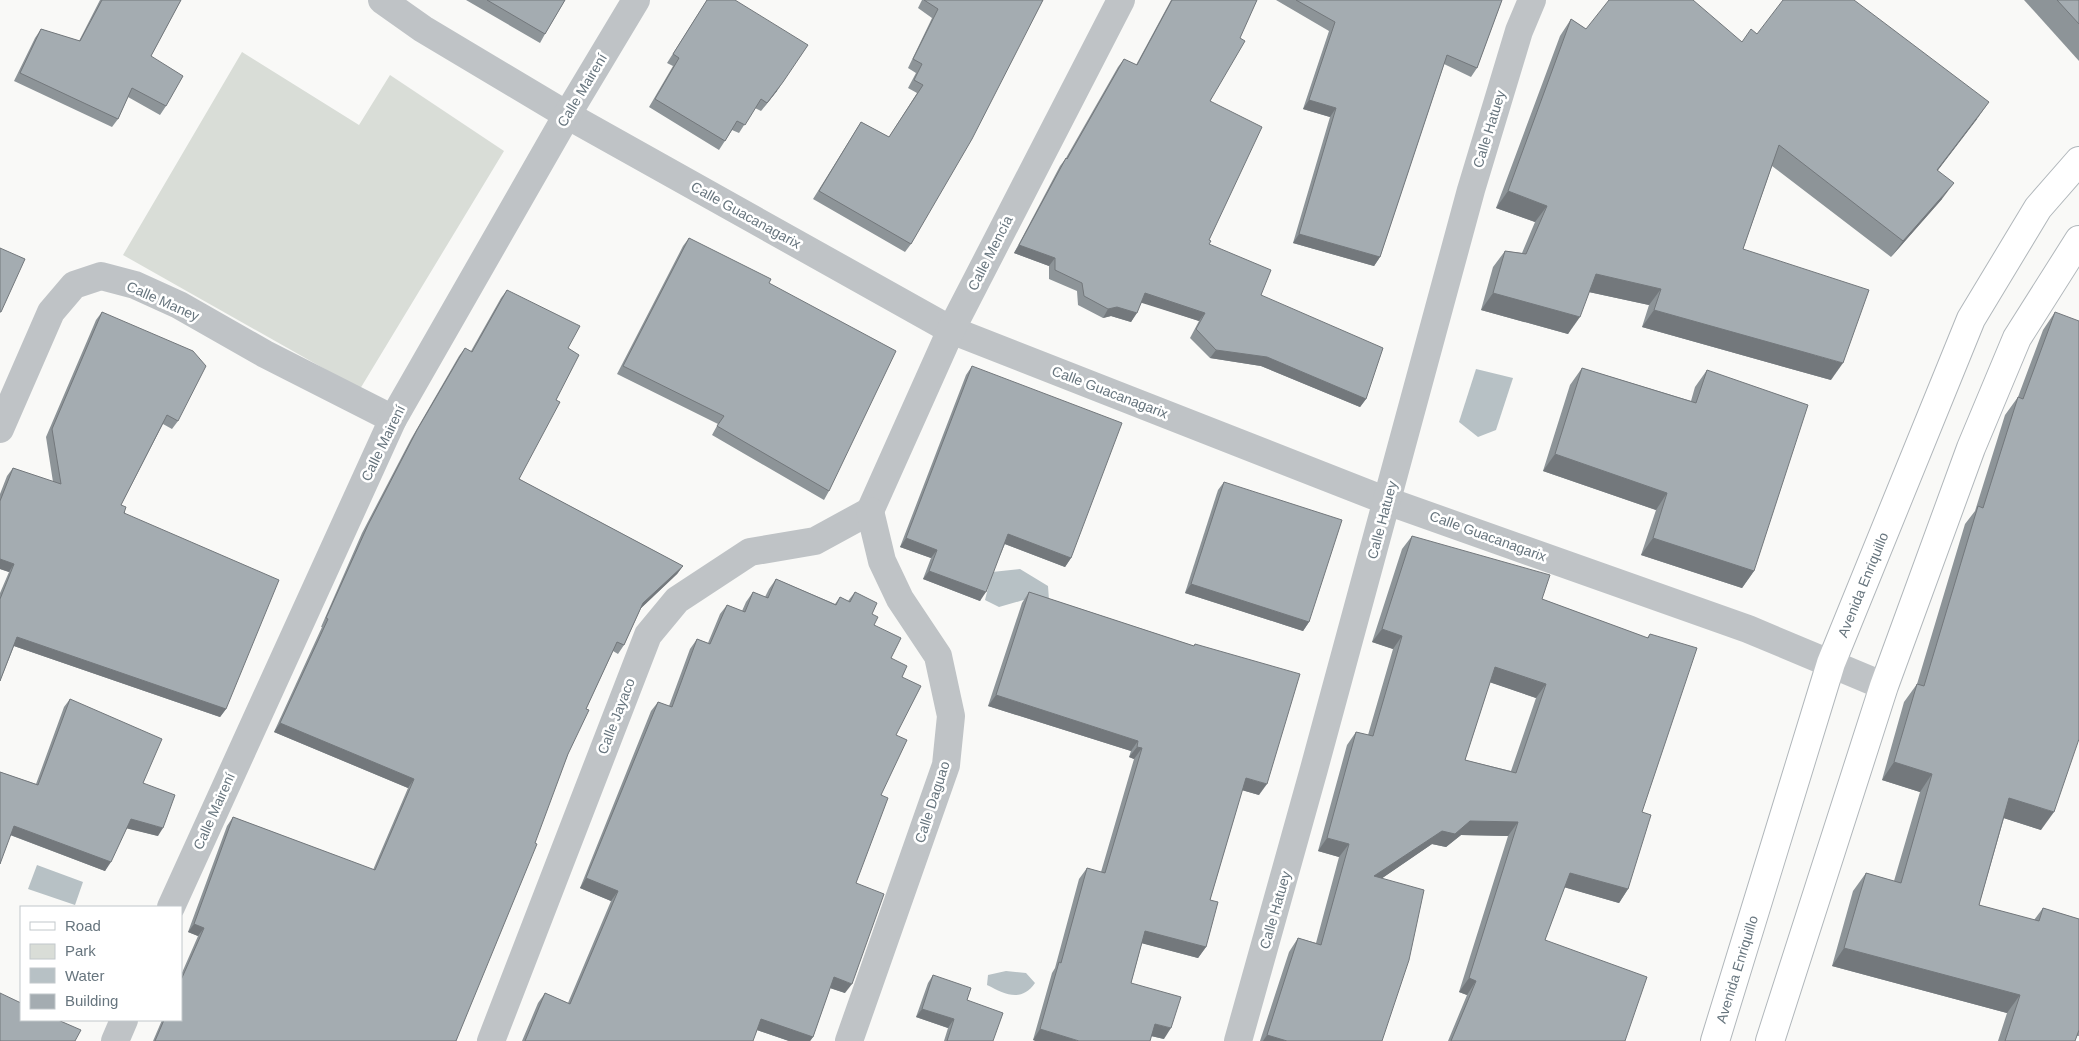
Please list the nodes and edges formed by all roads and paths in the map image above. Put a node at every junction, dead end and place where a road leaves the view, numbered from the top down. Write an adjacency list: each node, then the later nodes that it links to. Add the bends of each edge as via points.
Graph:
1 (382, 0): 5 (street, Calle Guacanagarix, via 423,29)
2 (636, 0): 5 (street, Calle Mairení)
3 (1121, 0): 8 (street, Calle Mencía)
4 (1532, 0): 11 (street, Calle Hatuey, via 1519,31 1471,190)
5 (566, 115): 8 (street, Calle Guacanagarix); 9 (street, Calle Mairení)
6 (2079, 161): 13 (main road, Avenida Enriquillo, via 2038,208 1971,319)
7 (2079, 240): 14 (main road, via 2017,338 1972,448)
8 (951, 330): 11 (street, Calle Guacanagarix); 12 (street, Calle Mencía)
9 (393, 419): 10 (street, Calle Maney, via 265,354 179,305 135,285 101,276 74,285 51,312); 15 (street, Calle Mairení)
10 (0, 429)
11 (1387, 500): 13 (street, Calle Guacanagarix, via 1748,629); 20 (street, Calle Hatuey)
12 (870, 511): 18 (street, Calle Jayaco, via 815,541 750,552 677,600 648,635); 19 (street, Calle Daguao, via 882,561 900,599 938,656 951,716 946,765)
13 (1831, 663): 14 (street, Calle Guacanagarix); 21 (main road, Avenida Enriquillo)
14 (1884, 686): 22 (main road)
15 (171, 906)
16 (124, 1021): 17 (street)
17 (115, 1041)
18 (491, 1041)
19 (849, 1041)
20 (1238, 1041)
21 (1715, 1041)
22 (1770, 1041)

